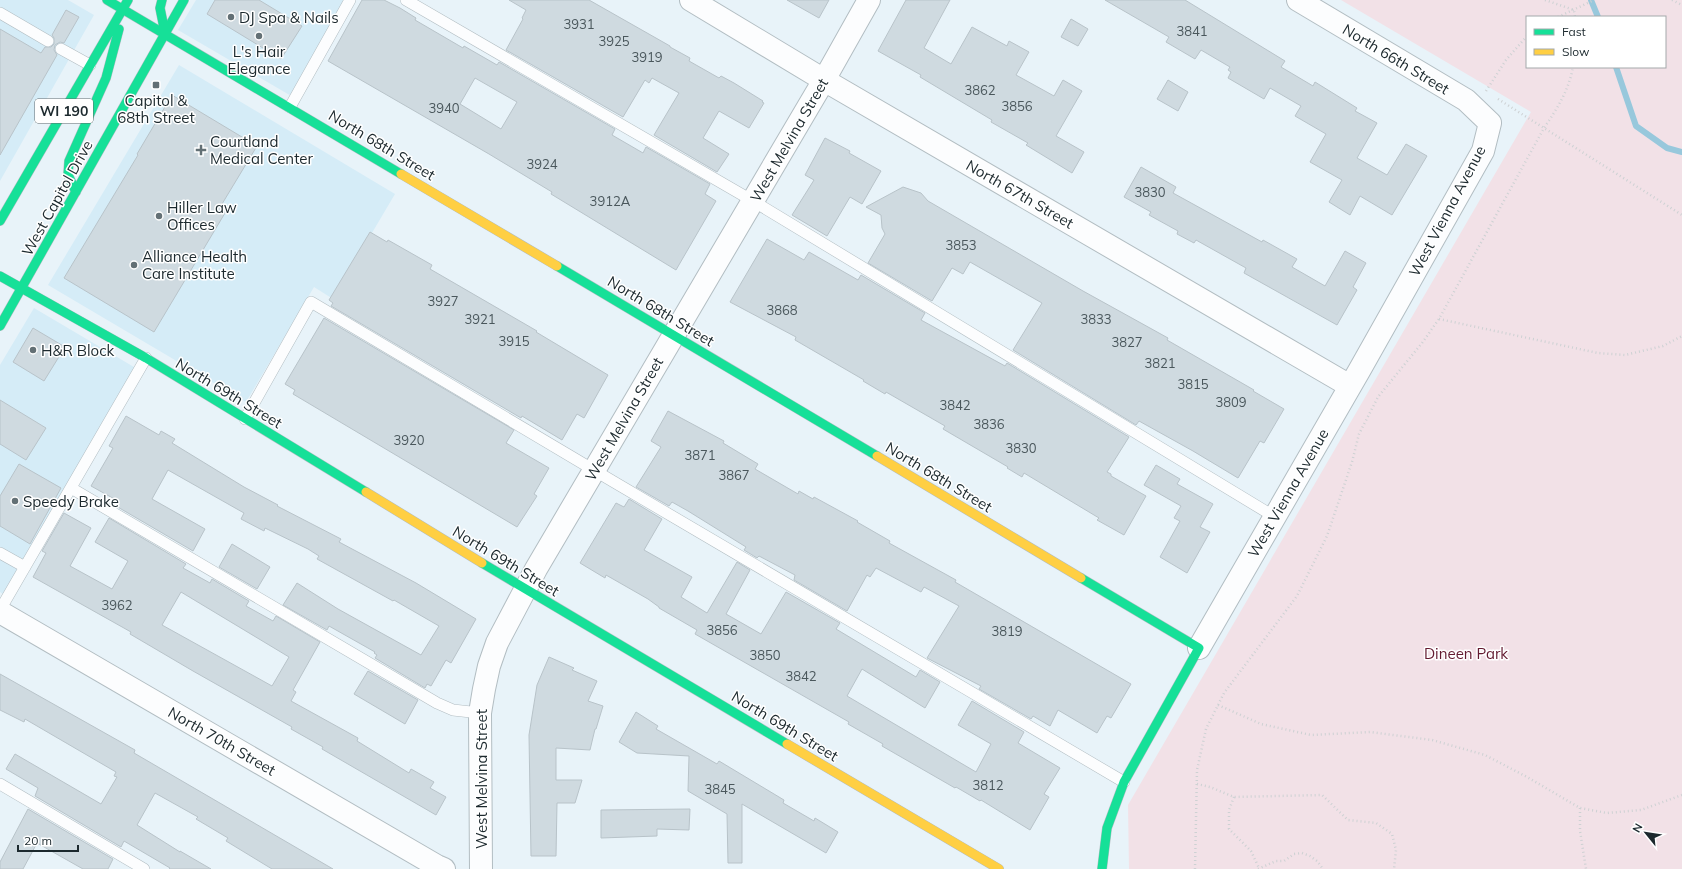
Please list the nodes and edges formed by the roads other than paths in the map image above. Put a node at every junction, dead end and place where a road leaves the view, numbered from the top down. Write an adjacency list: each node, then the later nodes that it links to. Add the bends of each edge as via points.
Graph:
1 (108, 0): 10 (street, North 68th Street)
2 (128, 0): 10 (street, WI 190)
3 (162, 0): 12 (street, via 160,8)
4 (184, 0): 12 (street, West Capitol Drive / WI 190)
5 (350, 0): 17 (lane)
6 (406, 0): 20 (lane)
7 (691, 0): 16 (street, North 67th Street)
8 (869, 0): 16 (street, West Melvina Street)
9 (1298, 0): 18 (street, North 66th Street, via 1466,100)
10 (123, 9): 12 (street, North 68th Street); 15 (street, WI 190); 19 (street, via 106,78 69,161 68,175)
11 (0, 13): 13 (lane)
12 (165, 33): 17 (street, North 68th Street); 19 (street, West Capitol Drive / WI 190)
13 (48, 41)
14 (61, 49): 15 (lane)
15 (90, 66): 21 (street, WI 190)
16 (824, 80): 20 (street, West Melvina Street); 27 (street, North 67th Street)
17 (290, 107): 25 (street, North 68th Street)
18 (1490, 123): 27 (street, West Vienna Avenue, via 1483,151)
19 (76, 192): 23 (street, West Capitol Drive / WI 190)
20 (753, 200): 25 (street, West Melvina Street); 31 (lane)
21 (0, 222)
22 (0, 276): 23 (street, North 69th Street)
23 (22, 288): 24 (street, West Capitol Drive / WI 190); 26 (street, North 69th Street)
24 (0, 326)
25 (674, 335): 29 (street, West Melvina Street); 36 (street, North 68th Street)
26 (146, 358): 28 (street, North 69th Street); 30 (lane)
27 (1350, 386): 31 (street, West Vienna Avenue)
28 (245, 419): 29 (lane, via 311,302); 34 (street, North 69th Street)
29 (594, 470): 34 (street, West Melvina Street); 38 (lane)
30 (71, 488): 33 (lane); 37 (lane, via 437,703 453,710)
31 (1275, 517): 36 (street, West Vienna Avenue)
32 (0, 553): 33 (lane)
33 (25, 568): 35 (lane)
34 (525, 589): 37 (street, West Melvina Street, via 495,649); 43 (street, North 69th Street)
35 (0, 611): 41 (street, North 70th Street)
36 (1198, 648): 38 (street, West Vienna Avenue)
37 (480, 713): 42 (street, West Melvina Street)
38 (1124, 782): 44 (street, West Vienna Avenue, via 1107,828)
39 (0, 784): 40 (lane)
40 (144, 869)
41 (444, 869)
42 (481, 869)
43 (999, 869)
44 (1102, 869)

